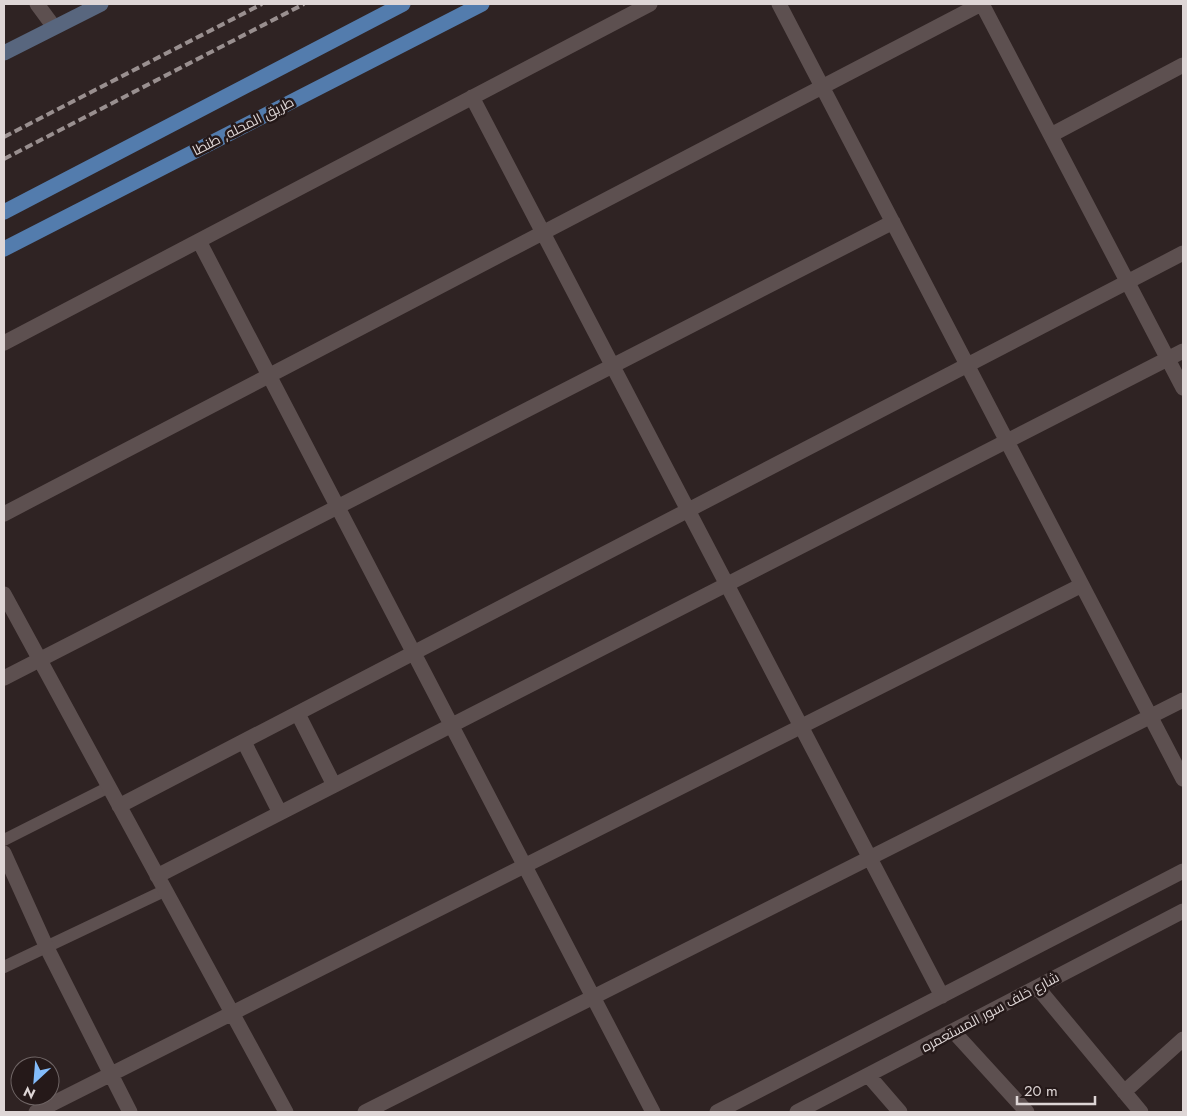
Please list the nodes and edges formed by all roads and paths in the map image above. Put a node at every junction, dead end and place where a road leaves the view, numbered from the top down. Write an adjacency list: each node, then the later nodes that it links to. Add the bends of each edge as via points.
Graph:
1 (37, 4): 8 (street)
2 (100, 4): 8 (street)
3 (403, 4): 14 (main road)
4 (482, 4): 18 (main road, طريق المحله, طنطا)
5 (650, 4): 12 (street)
6 (779, 4): 11 (street)
7 (981, 4): 11 (street); 13 (street)
8 (54, 27): 9 (street)
9 (4, 53)
10 (1183, 65): 13 (street)
11 (822, 86): 15 (street); 16 (street)
12 (472, 98): 16 (street); 17 (street)
13 (1051, 135): 20 (street)
14 (4, 212)
15 (893, 222): 24 (street); 25 (street)
16 (543, 233): 25 (street); 26 (street)
17 (199, 241): 21 (street); 26 (street)
18 (4, 249)
19 (1183, 253): 20 (street)
20 (1128, 282): 23 (street); 24 (street)
21 (4, 343)
22 (1183, 351): 23 (street)
23 (1168, 359): 27 (street); 28 (street)
24 (968, 365): 28 (street); 30 (street)
25 (612, 366): 29 (street); 30 (street)
26 (269, 376): 29 (street); 31 (street)
27 (1183, 388)
28 (1008, 442): 32 (street); 33 (street)
29 (337, 507): 35 (street); 36 (street)
30 (688, 510): 32 (street); 35 (street)
31 (4, 514)
32 (727, 585): 41 (street); 42 (street)
33 (1082, 585): 40 (street); 42 (street)
34 (4, 594): 36 (street)
35 (413, 654): 39 (street); 41 (street)
36 (40, 660): 37 (street); 46 (street)
37 (4, 678)
38 (1183, 700): 40 (street)
39 (298, 714): 43 (street); 45 (street)
40 (1150, 716): 44 (street); 51 (street)
41 (451, 725): 45 (street); 52 (street)
42 (801, 726): 51 (street); 52 (street)
43 (244, 742): 47 (street); 48 (street)
44 (1183, 779)
45 (334, 785): 48 (street)
46 (109, 787): 47 (street); 49 (lane)
47 (119, 806): 54 (street)
48 (280, 813): 54 (street)
49 (4, 840)
50 (4, 853): 57 (street)
51 (870, 858): 60 (street); 61 (street)
52 (524, 866): 61 (street); 62 (street)
53 (1183, 871): 60 (street)
54 (157, 876): 55 (street)
55 (166, 890): 57 (lane); 62 (street)
56 (1183, 911): 59 (street, شارع خلف سور المستعمره)
57 (46, 946): 58 (lane); 65 (street)
58 (4, 967)
59 (1037, 987): 63 (street, شارع خلف سور المستعمره); 67 (street)
60 (942, 996): 73 (street)
61 (593, 997): 71 (street); 72 (street)
62 (232, 1013): 65 (street); 70 (street)
63 (953, 1031): 66 (street, شارع خلف سور المستعمره); 76 (street)
64 (1183, 1039): 67 (street)
65 (112, 1074): 68 (street); 69 (street)
66 (868, 1075): 74 (street, شارع خلف سور المستعمره); 75 (street)
67 (1124, 1092): 77 (street)
68 (36, 1112)
69 (130, 1112)
70 (286, 1112)
71 (365, 1112)
72 (653, 1112)
73 (717, 1112)
74 (797, 1112)
75 (900, 1112)
76 (1027, 1112)
77 (1141, 1112)

